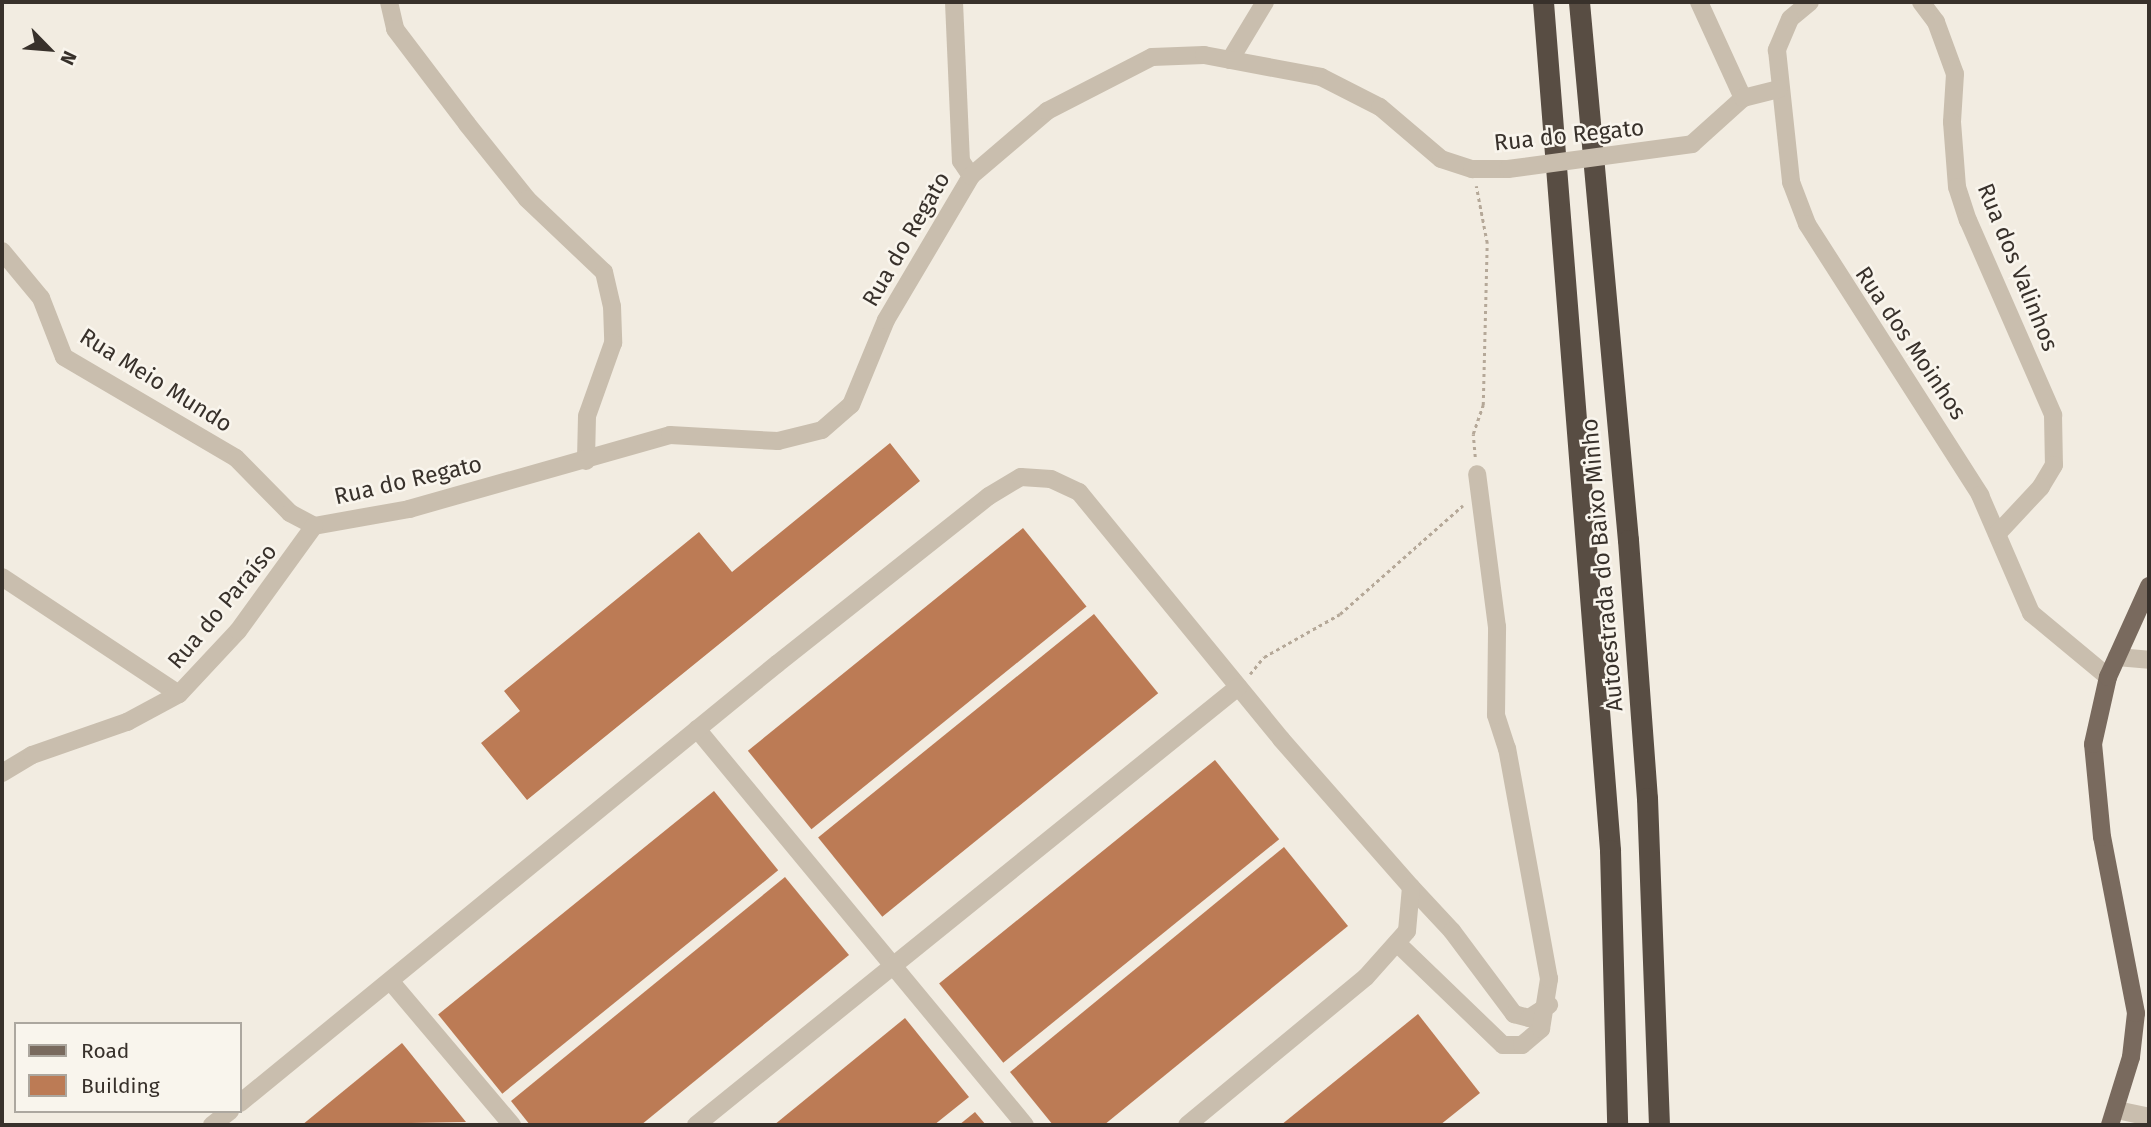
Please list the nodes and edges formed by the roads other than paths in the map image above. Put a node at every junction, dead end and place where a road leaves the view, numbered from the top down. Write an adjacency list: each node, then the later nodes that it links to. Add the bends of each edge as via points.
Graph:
1 (389, 2): 14 (street, via 395,29 476,135 527,198 604,272 612,306 613,343 587,416)
2 (954, 2): 12 (street, via 961,160)
3 (1265, 2): 9 (street)
4 (1543, 2): 41 (highway, Autoestrada do Baixo Minho, via 1609,850)
5 (1579, 2): 42 (highway, Autoestrada do Baixo Minho, via 1647,798)
6 (1699, 2): 11 (street)
7 (1810, 2): 10 (street, Rua dos Moinhos, via 1790,19 1777,50)
8 (1922, 2): 17 (street, Rua dos Valinhos, via 1936,22 1955,74 1952,122 1960,198 2053,415 2054,465 2041,487)
9 (1230, 60): 11 (street, Rua do Regato, bridge, via 1351,88 1441,159 1472,169 1508,169 1692,144); 12 (street, Rua do Regato, via 1152,57 1047,111)
10 (1779, 89): 11 (street, Rua do Regato); 17 (street, Rua dos Moinhos, via 1791,182 1807,224 1980,495)
11 (1742, 98)
12 (971, 176): 14 (street, Rua do Regato, via 886,320 852,405 822,430 778,441 670,435)
13 (2, 251): 16 (street, Rua Meio Mundo, via 41,298 64,357 236,458 290,513)
14 (586, 461): 16 (street, Rua do Regato, via 409,509)
15 (1477, 474): 31 (street, via 1497,627 1496,715 1507,749 1549,979)
16 (314, 526): 24 (street, Rua do Paraíso, via 238,631)
17 (1997, 534): 22 (street, Rua dos Moinhos, via 2031,613)
18 (2, 577): 24 (street)
19 (2149, 586): 20 (main road)
20 (2118, 657): 21 (street); 22 (main road)
21 (2149, 660)
22 (2108, 677): 34 (main road, via 2096,713 2093,776 2136,1013)
23 (1238, 687): 25 (street, via 1079,492 1051,479 1021,477 989,496); 27 (street); 29 (street)
24 (179, 694): 26 (street, Rua do Paraíso, via 127,722 32,755)
25 (697, 729): 29 (street); 30 (street)
26 (2, 773)
27 (1411, 887): 28 (street, via 1412,911); 31 (street, via 1452,931 1514,1014 1529,1018)
28 (1397, 943): 31 (street, via 1503,1045 1522,1045 1541,1029); 40 (street, via 1366,977)
29 (894, 963): 38 (street); 39 (street)
30 (392, 983): 32 (street); 37 (street)
31 (1549, 1004)
32 (242, 1101)
33 (227, 1113): 36 (street)
34 (2113, 1117): 35 (street)
35 (2149, 1117)
36 (212, 1125)
37 (512, 1125)
38 (696, 1125)
39 (1025, 1125)
40 (1187, 1125)
41 (1617, 1125)
42 (1659, 1125)

